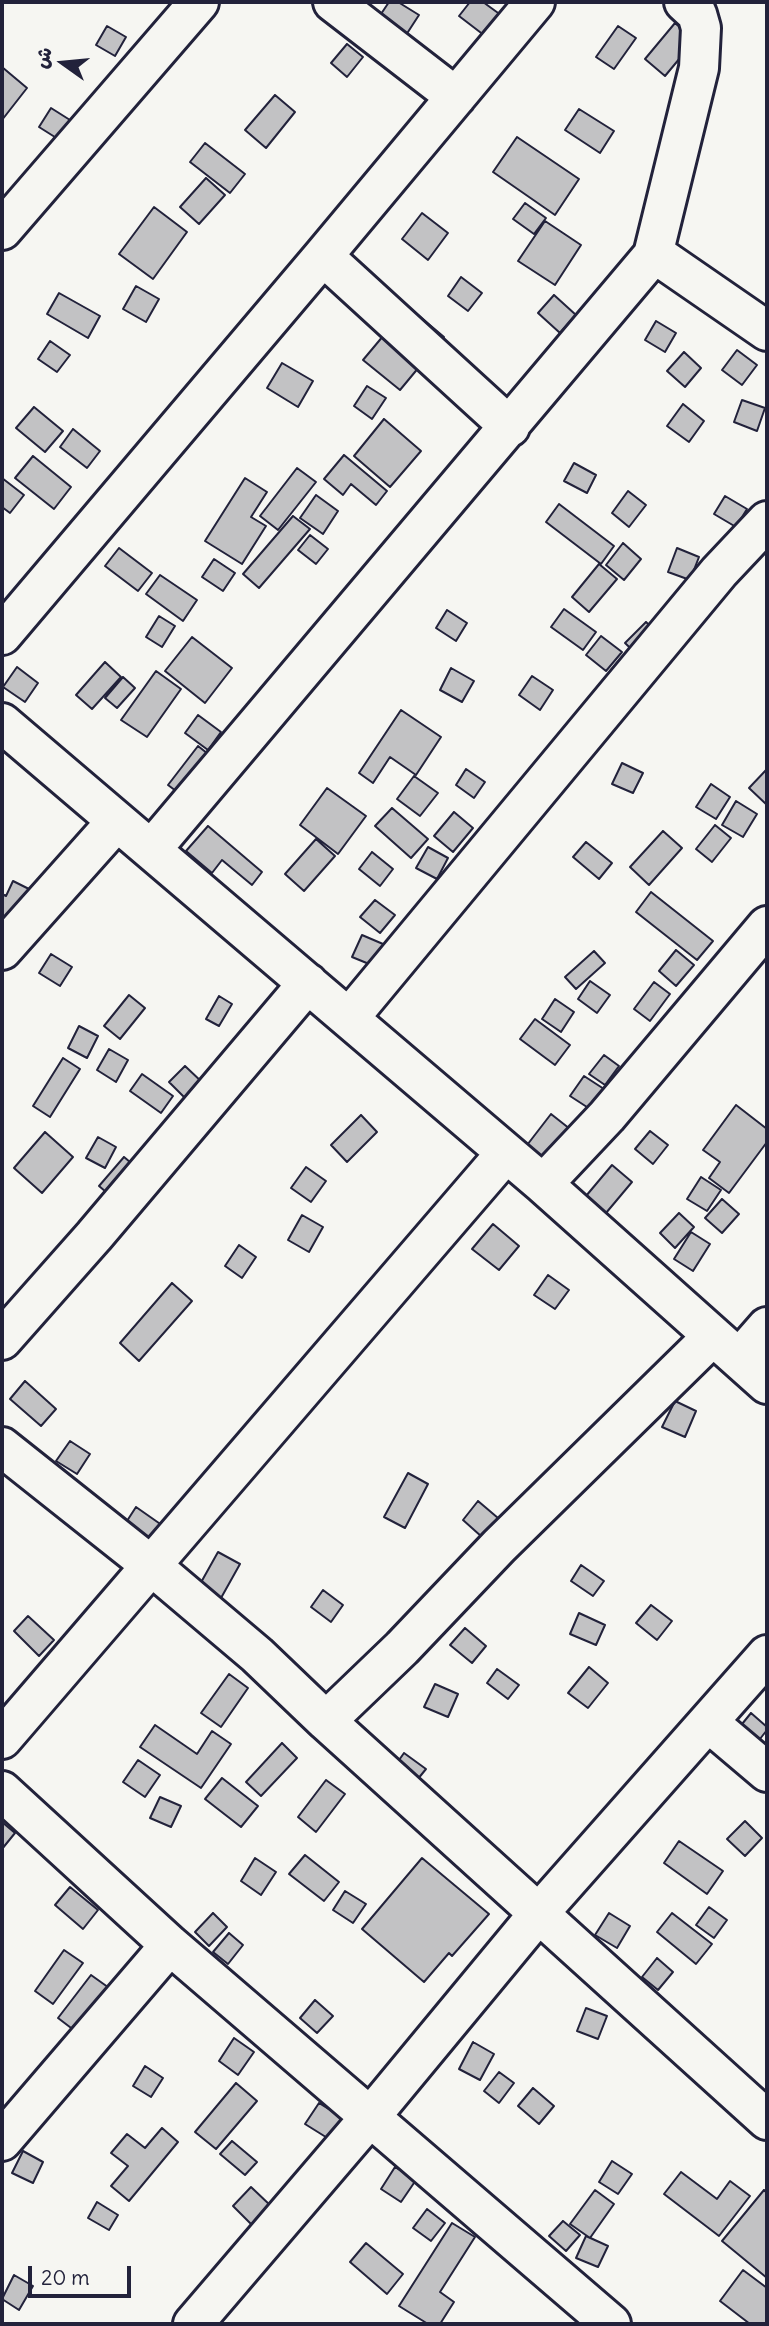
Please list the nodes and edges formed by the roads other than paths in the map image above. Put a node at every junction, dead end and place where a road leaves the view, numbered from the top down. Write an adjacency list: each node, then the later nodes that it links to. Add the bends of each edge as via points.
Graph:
1 (199, 2): 6 (street)
2 (332, 2): 5 (street)
3 (535, 2): 5 (street)
4 (684, 2): 7 (street, via 697,13 701,28 699,68)
5 (456, 97): 8 (street)
6 (2, 230)
7 (653, 255): 9 (street); 10 (street)
8 (323, 256): 10 (street); 12 (street)
9 (767, 331)
10 (510, 427): 15 (street)
11 (767, 521): 19 (street, via 719,572)
12 (2, 635)
13 (2, 723): 14 (street)
14 (117, 821): 15 (street); 17 (street)
15 (151, 850): 18 (street)
16 (767, 926): 21 (street, via 607,1116)
17 (2, 950)
18 (308, 983): 19 (street); 23 (street)
19 (349, 1018): 20 (street)
20 (506, 1153): 21 (street); 27 (street)
21 (543, 1184): 24 (street)
22 (767, 1327): 24 (street)
23 (2, 1340)
24 (726, 1347): 25 (street); 29 (street, via 499,1546)
25 (767, 1384)
26 (2, 1447): 27 (street)
27 (153, 1567): 29 (street); 31 (street)
28 (767, 1655): 30 (street)
29 (326, 1721): 34 (street)
30 (708, 1721): 32 (street); 34 (street)
31 (2, 1740)
32 (767, 1772)
33 (2, 1791): 35 (street)
34 (539, 1913): 36 (street); 37 (street)
35 (170, 1945): 36 (street); 38 (street)
36 (371, 2116): 39 (street); 40 (street)
37 (767, 2120)
38 (2, 2141)
39 (194, 2324)
40 (611, 2324)

